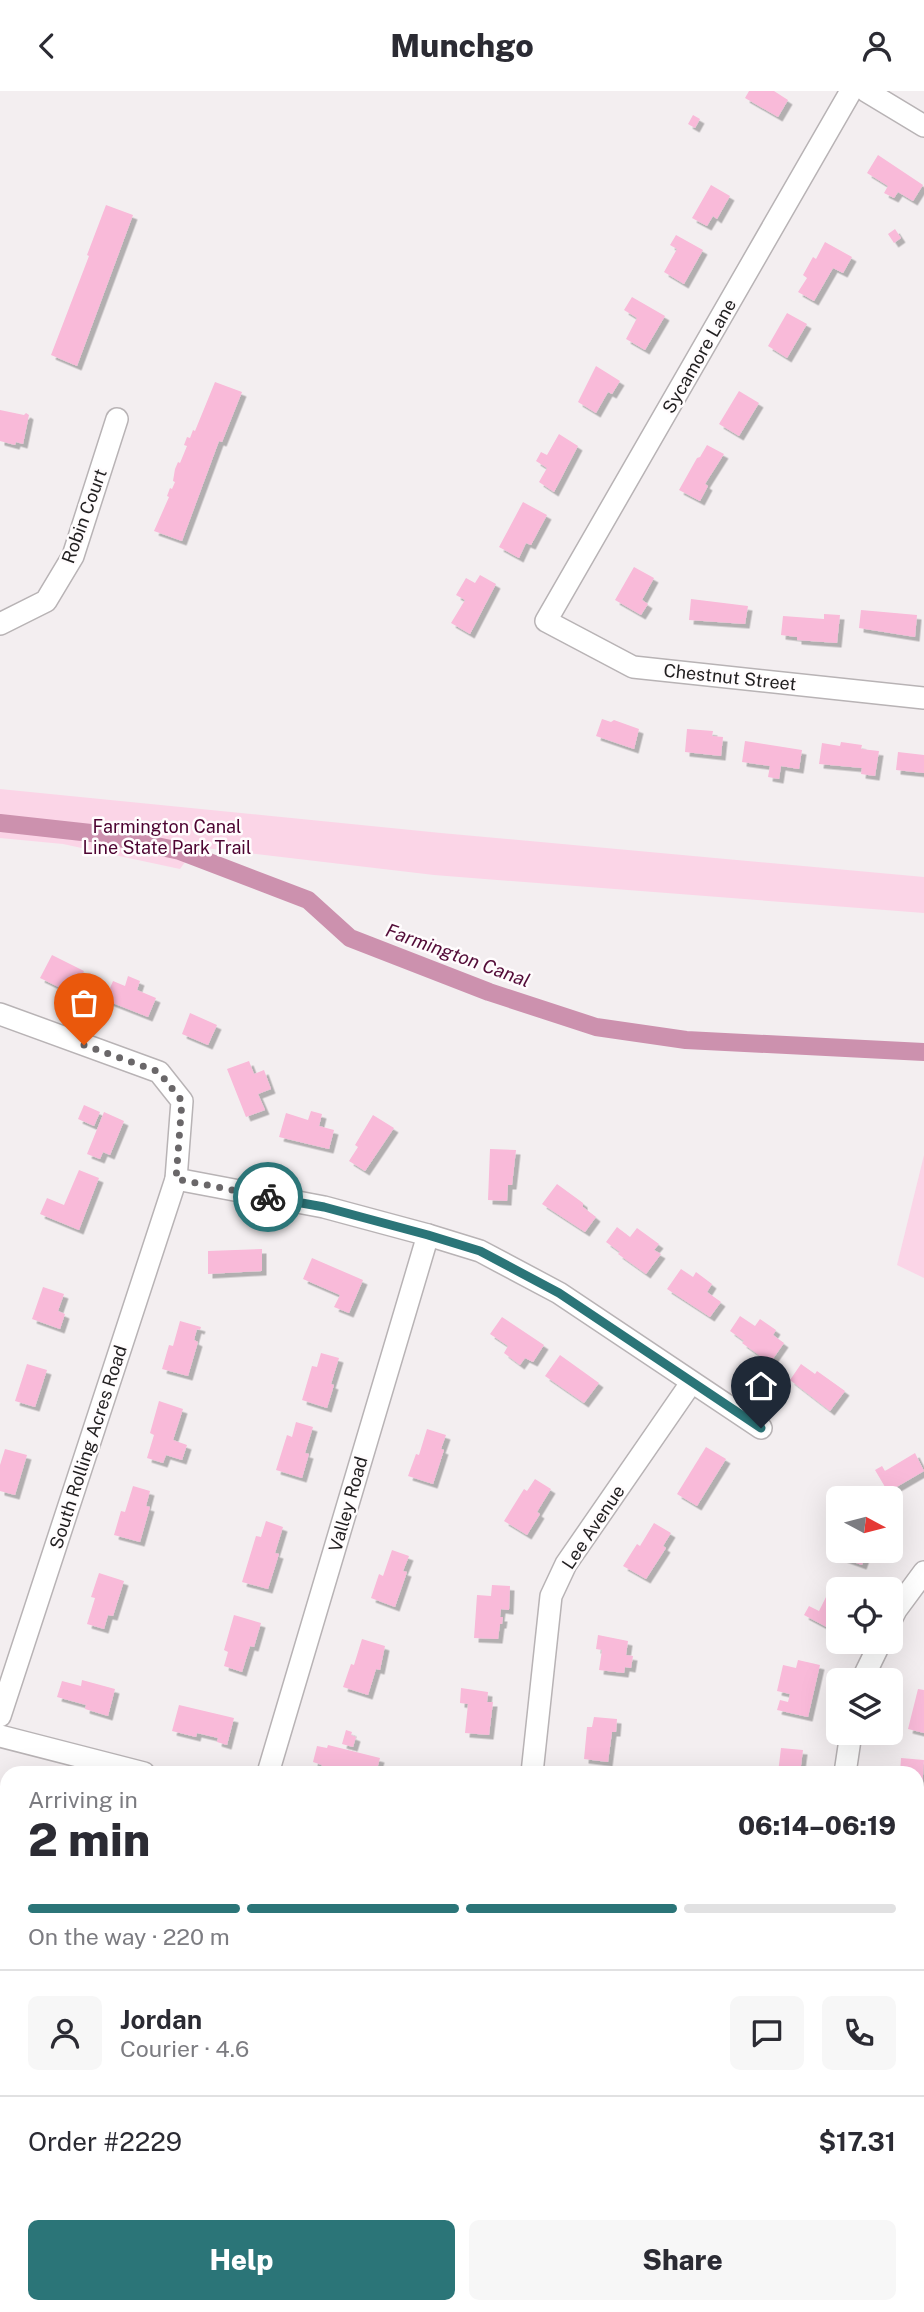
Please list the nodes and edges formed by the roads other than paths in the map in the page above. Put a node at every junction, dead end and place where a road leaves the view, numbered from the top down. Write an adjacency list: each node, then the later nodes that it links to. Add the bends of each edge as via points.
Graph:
1 (851, 91): 5 (street, Sycamore Lane)
2 (866, 91): 3 (street)
3 (924, 125)
4 (117, 419): 6 (street, Robin Court, via 73,556 46,601)
5 (546, 621): 7 (street, Chestnut Street, via 633,667)
6 (0, 624)
7 (924, 698)
8 (0, 1014): 9 (street, South Rolling Acres Road, via 159,1072 182,1101)
9 (176, 1179): 10 (street, via 324,1207); 15 (street, South Rolling Acres Road)
10 (428, 1235): 11 (street, via 480,1251 559,1293); 19 (street, Valley Road)
11 (691, 1383): 12 (street); 20 (street, Lee Avenue, via 566,1564 551,1597)
12 (761, 1428)
13 (924, 1572): 14 (street)
14 (903, 1600)
15 (0, 1716)
16 (0, 1736): 18 (street)
17 (849, 1745): 21 (street)
18 (117, 1766)
19 (270, 1766)
20 (533, 1766)
21 (846, 1766)

